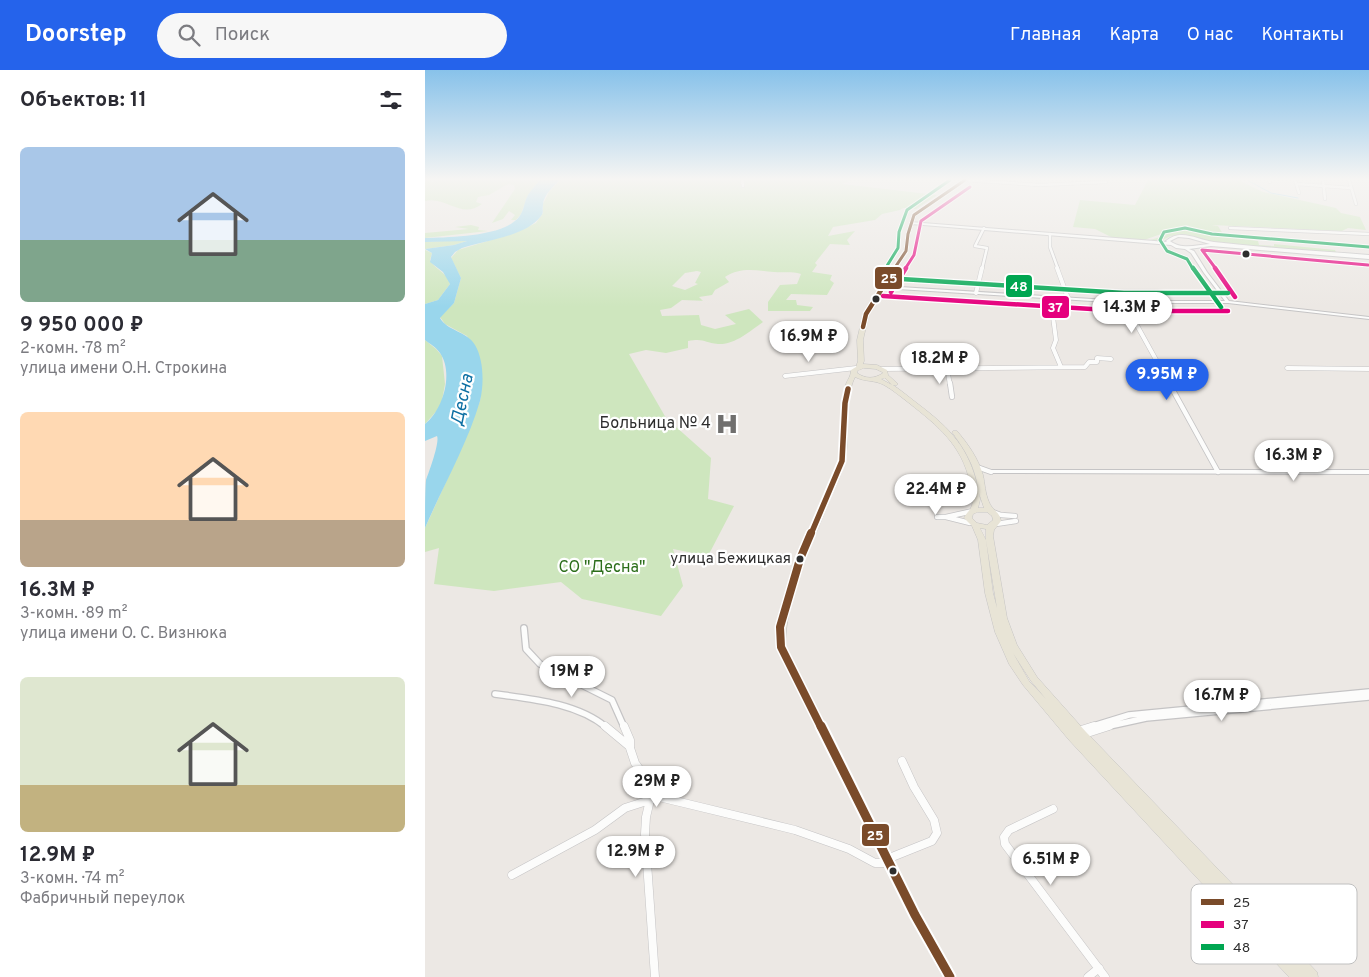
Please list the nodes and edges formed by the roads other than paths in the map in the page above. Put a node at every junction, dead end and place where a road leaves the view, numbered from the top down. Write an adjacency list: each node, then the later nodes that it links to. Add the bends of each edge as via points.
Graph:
1 (911, 223): 2 (main road); 14 (main road, via 906,251)
2 (984, 228): 4 (main road); 15 (street, via 975,246 987,248)
3 (1230, 228): 5 (street)
4 (1049, 234): 8 (main road); 16 (street, via 1050,247)
5 (1369, 234)
6 (1169, 239): 7 (main road, via 1183,236); 8 (main road); 9 (main road)
7 (1200, 240): 10 (main road); 11 (main road)
8 (1153, 242): 9 (main road)
9 (1172, 244): 12 (main road)
10 (1211, 244): 11 (main road); 13 (main road); 13 (main road)
11 (1202, 245): 12 (main road)
12 (1194, 250): 18 (main road, via 1205,272)
13 (1369, 257)
14 (884, 287): 15 (main road); 20 (main road, via 866,314)
15 (976, 292): 16 (main road)
16 (1068, 298): 17 (main road); 23 (street, via 1052,319 1056,340 1053,348)
17 (1125, 302): 18 (main road); 34 (street)
18 (1228, 302): 19 (main road)
19 (1369, 318)
20 (863, 327): 26 (main road, via 861,361); 27 (main road, via 863,350 868,360)
21 (1111, 359): 23 (street, via 1097,358 1097,362 1089,362 1085,367)
22 (947, 368): 23 (street); 27 (street); 31 (street)
23 (1061, 368)
24 (1287, 368): 25 (street)
25 (1369, 369)
26 (856, 370): 27 (main road); 28 (street); 29 (main road); 30 (main road)
27 (882, 371): 29 (main road); 32 (main road, via 954,431)
28 (785, 376)
29 (871, 379): 30 (main road, via 853,384); 37 (main road, via 889,384 956,441 973,475 977,504)
30 (848, 389): 52 (main road, via 842,460 800,559 780,627 781,647)
31 (952, 396)
32 (977, 467): 33 (street); 36 (main road)
33 (991, 472): 34 (main road); 36 (street)
34 (1218, 472): 35 (main road)
35 (1369, 472)
36 (980, 477): 38 (main road, via 985,505)
37 (973, 511): 38 (main road); 40 (street); 41 (main road, via 968,518)
38 (990, 511): 42 (main road, via 997,516); 42 (street, via 1015,518)
39 (937, 517): 40 (street)
40 (946, 517): 41 (street)
41 (973, 524): 42 (main road, via 988,527); 47 (main road, via 983,540 993,612 1005,646 1026,683)
42 (995, 524): 47 (main road, via 989,536 999,606 1007,631 1022,662)
43 (524, 628): 48 (street, via 526,649 540,664 612,700 630,740)
44 (1369, 692): 47 (street, via 1144,713 1115,719)
45 (495, 694): 48 (street, via 540,700 594,717)
46 (1369, 696): 47 (street, via 1146,718)
47 (1076, 734): 54 (main road); 55 (main road)
48 (629, 746): 50 (street, via 636,767)
49 (902, 761): 52 (street, via 934,820 937,833 932,841)
50 (655, 799): 52 (street, via 795,830 849,849 875,863); 53 (street, via 625,808 595,830); 59 (street, via 647,810 645,830)
51 (1053, 809): 58 (street, via 1009,830 1004,837 1005,844)
52 (888, 861): 60 (main road)
53 (512, 875)
54 (1213, 884)
55 (1222, 884)
56 (1286, 964): 63 (main road)
57 (1299, 964): 64 (main road)
58 (1099, 968): 61 (street); 62 (street)
59 (655, 977)
60 (950, 977)
61 (1087, 977)
62 (1105, 977)
63 (1298, 977)
64 (1312, 977)

